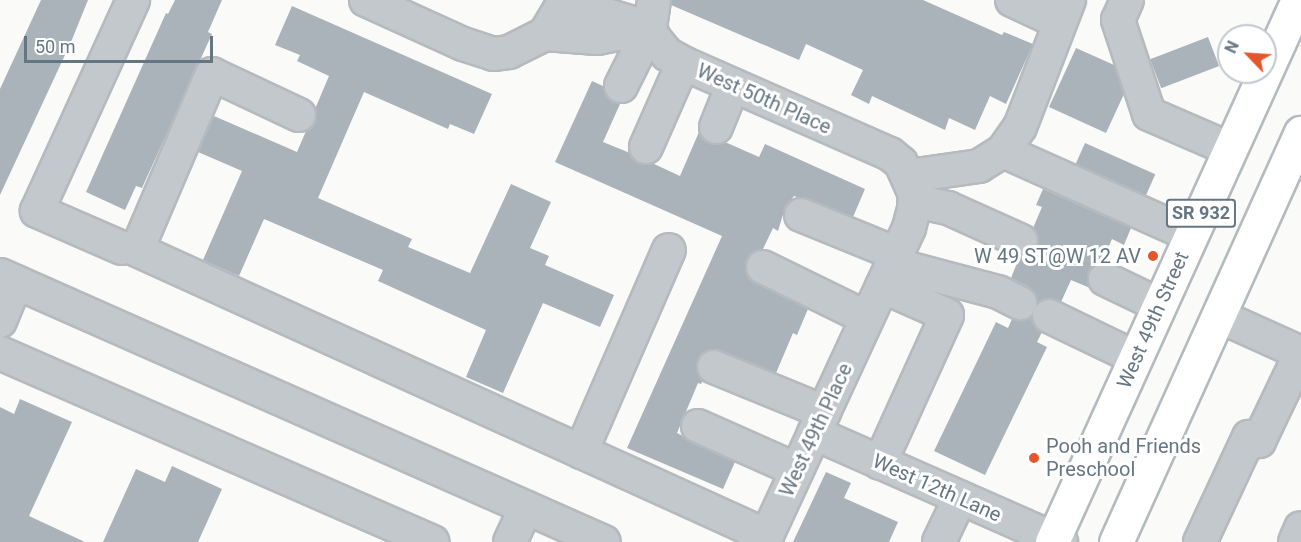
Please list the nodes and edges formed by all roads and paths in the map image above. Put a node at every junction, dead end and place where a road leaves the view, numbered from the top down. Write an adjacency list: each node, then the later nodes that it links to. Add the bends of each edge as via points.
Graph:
1 (133, 0): 21 (street, via 37,211)
2 (366, 0): 7 (street, via 493,54 509,52 544,34 597,38)
3 (1012, 0): 6 (street)
4 (1127, 0): 15 (street, via 1118,20 1149,114)
5 (1294, 4): 15 (main road, West 49th Street / SR 932)
6 (1064, 11): 16 (street, via 1020,128)
7 (652, 14): 8 (street, West 50th Place, via 659,46); 10 (street)
8 (683, 63): 9 (street, West 50th Place); 14 (street)
9 (732, 85): 12 (street); 17 (street, West 50th Place, via 890,154 901,163)
10 (621, 86)
11 (299, 115): 39 (street, via 212,74 137,250)
12 (716, 127)
13 (1301, 133): 30 (main road, SR 932)
14 (646, 147)
15 (1230, 149): 19 (main road, West 49th Street / SR 932)
16 (1003, 151): 17 (street, via 979,166); 19 (street)
17 (912, 189): 20 (street); 24 (street, West 49th Place, via 912,218)
18 (801, 215): 24 (street)
19 (1191, 235): 28 (main road, West 49th Street / SR 932)
20 (1021, 241)
21 (122, 248)
22 (669, 250): 39 (street)
23 (763, 267): 31 (street)
24 (891, 268): 27 (street, via 998,292); 31 (street, West 49th Place); 40 (street, via 947,315)
25 (8, 279): 32 (street); 43 (street)
26 (1105, 279): 28 (street)
27 (1020, 303)
28 (1159, 305): 35 (main road, West 49th Street / SR 932)
29 (1049, 316): 35 (street)
30 (1219, 316): 34 (street); 51 (main road, SR 932)
31 (867, 318): 37 (street, West 49th Place)
32 (0, 321)
33 (0, 353): 47 (street)
34 (1301, 353): 52 (street, via 1259,441 1249,437)
35 (1136, 358): 46 (main road, West 49th Street / SR 932)
36 (714, 367): 37 (street, West 12th Lane)
37 (819, 423): 40 (street, West 12th Lane); 41 (street, West 49th Place)
38 (698, 426): 41 (street)
39 (581, 452): 45 (street)
40 (880, 463): 42 (street, West 12th Lane)
41 (797, 470): 45 (street, West 49th Place)
42 (960, 498): 46 (street, West 12th Lane); 50 (street)
43 (526, 508): 48 (street); 49 (street)
44 (1301, 528): 53 (street)
45 (765, 539)
46 (1056, 541)
47 (432, 542)
48 (510, 542)
49 (604, 542)
50 (939, 542)
51 (1116, 542)
52 (1200, 542)
53 (1294, 542)

